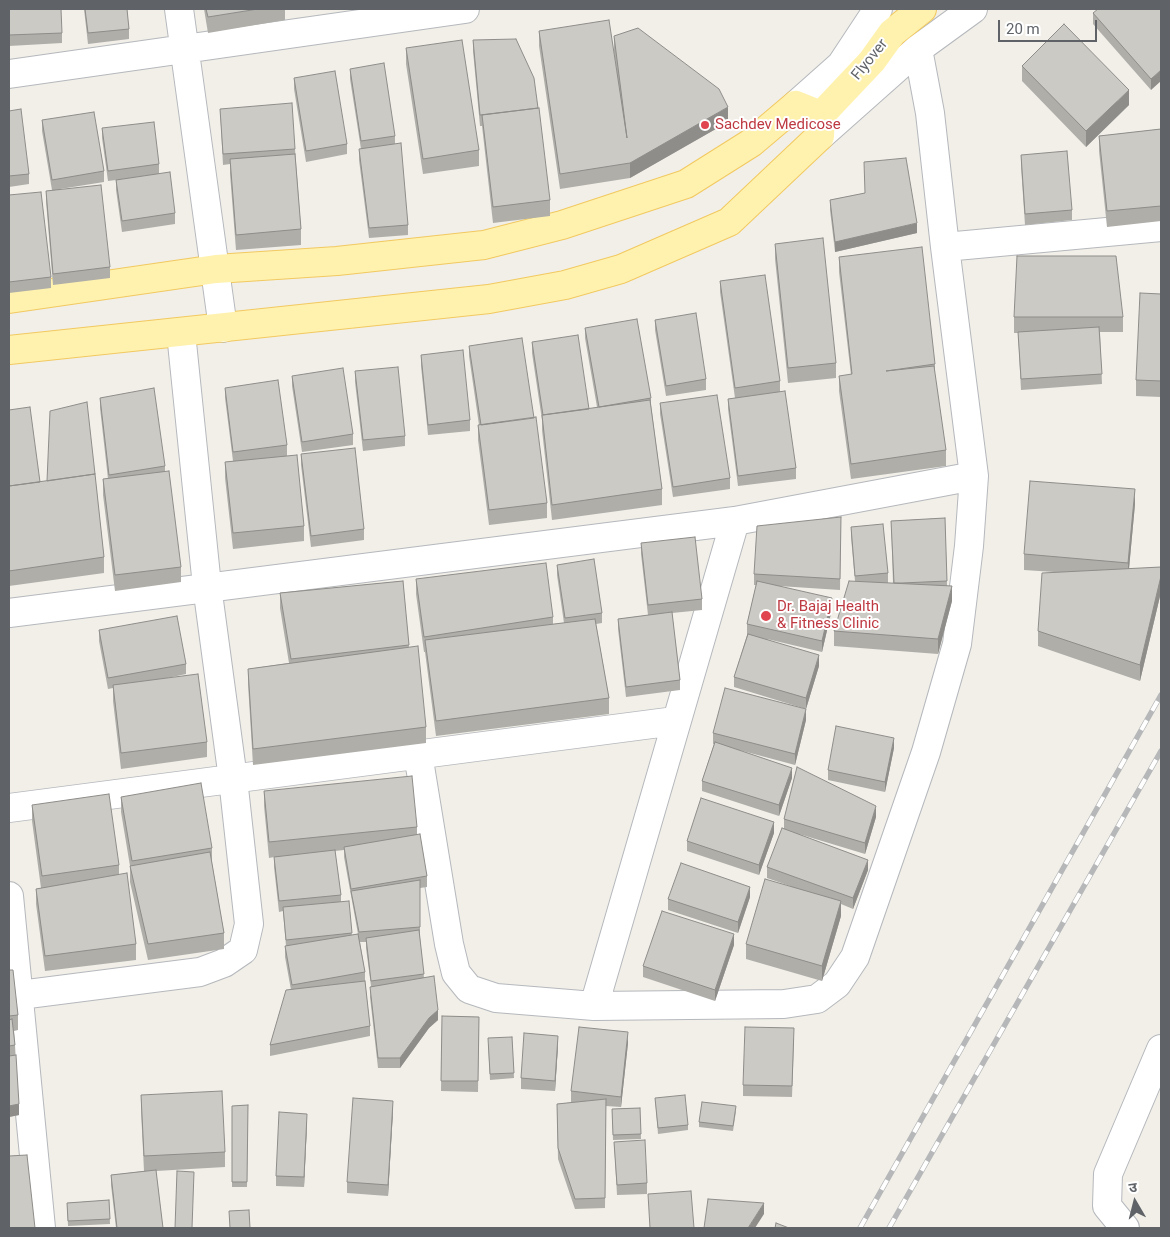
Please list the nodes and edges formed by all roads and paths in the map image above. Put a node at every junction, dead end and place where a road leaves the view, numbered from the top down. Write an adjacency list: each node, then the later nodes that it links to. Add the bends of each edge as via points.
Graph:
1 (179, 9): 6 (street)
2 (465, 9): 6 (street)
3 (878, 9): 9 (street, via 841,64)
4 (922, 9): 10 (main road, Flyover, via 892,33)
5 (973, 9): 7 (street)
6 (184, 48): 8 (street); 13 (street)
7 (918, 49): 10 (street); 12 (street, via 930,113)
8 (9, 74)
9 (796, 105): 10 (main road); 13 (main road, via 751,142 686,184 562,225 484,245 337,261)
10 (825, 117): 15 (main road, Flyover, via 729,222 621,269 565,285 489,299)
11 (1161, 226): 12 (street)
12 (945, 247): 18 (street)
13 (216, 269): 14 (main road); 15 (street)
14 (9, 299)
15 (223, 328): 16 (main road, Flyover)
16 (181, 333): 17 (main road, Flyover); 20 (street)
17 (9, 350)
18 (974, 476): 19 (street); 28 (street, via 957,644 926,752 855,957 837,984 817,999 784,1004)
19 (735, 521): 20 (street); 22 (street)
20 (207, 586): 21 (street); 24 (street)
21 (9, 613)
22 (675, 722): 23 (street); 28 (street)
23 (418, 754): 24 (street); 28 (street, via 456,973 469,989 496,998)
24 (233, 779): 25 (street); 27 (street, via 249,924 243,950 224,963 200,972)
25 (9, 808)
26 (9, 896): 27 (street)
27 (20, 995): 30 (street)
28 (594, 1006)
29 (1161, 1049): 31 (street, via 1108,1174 1106,1206)
30 (41, 1228)
31 (1125, 1228)

